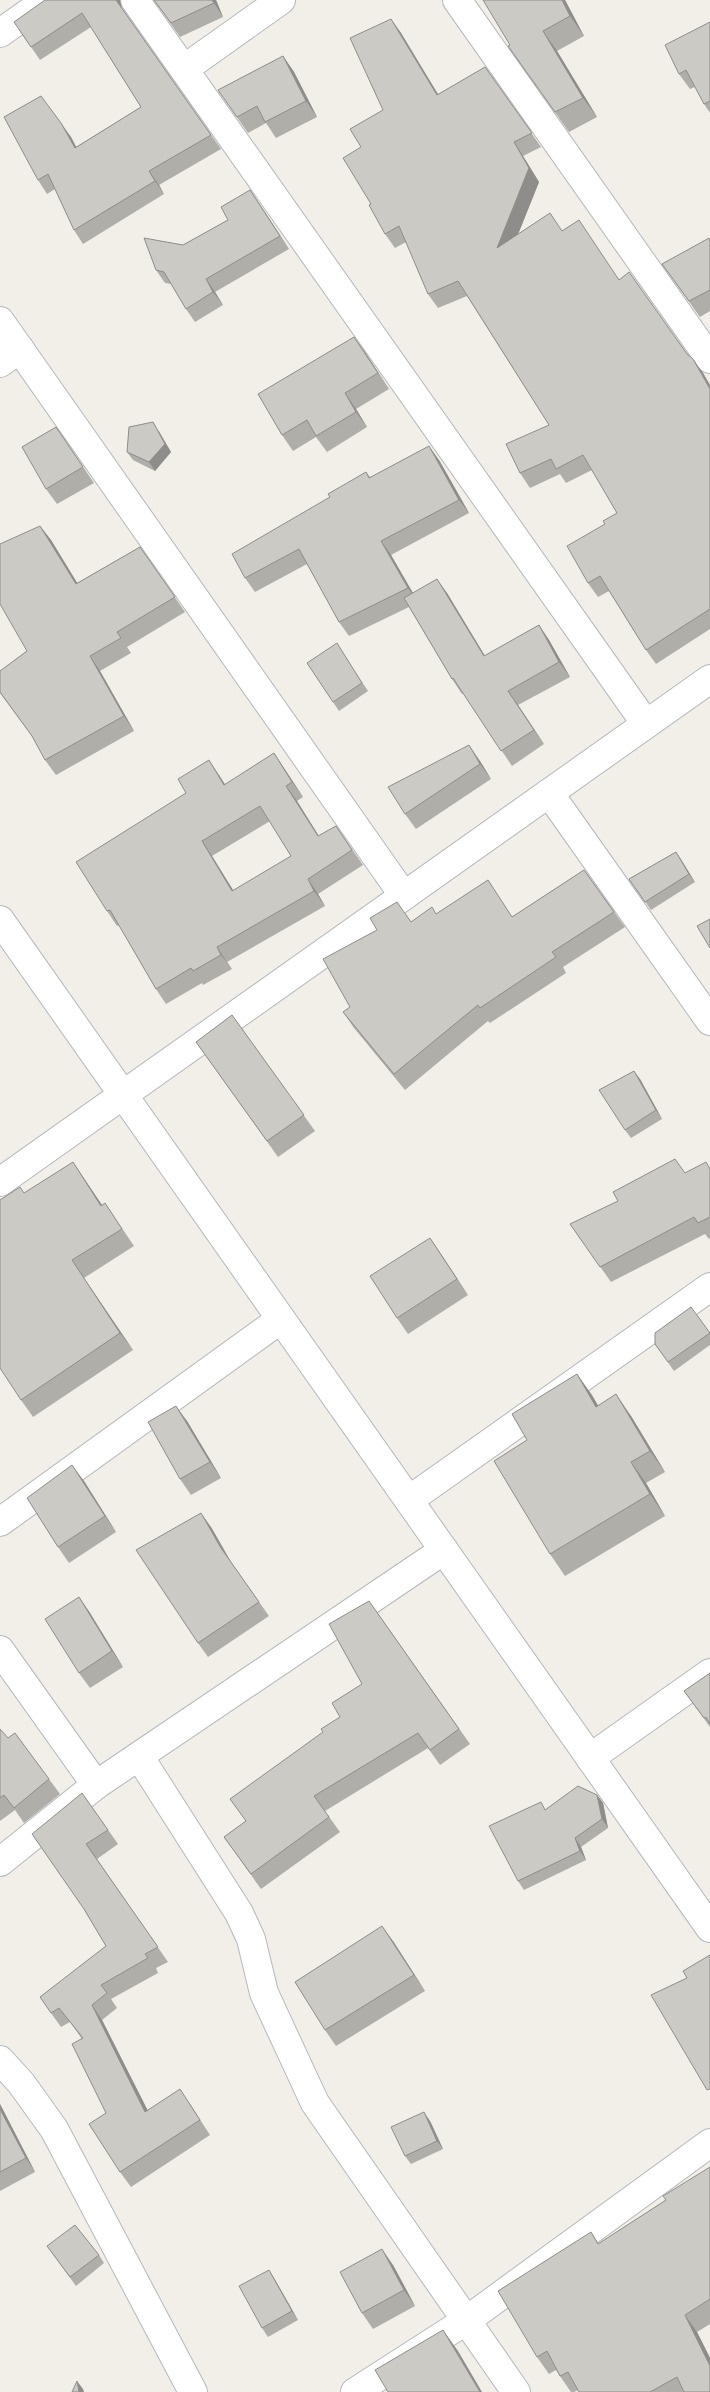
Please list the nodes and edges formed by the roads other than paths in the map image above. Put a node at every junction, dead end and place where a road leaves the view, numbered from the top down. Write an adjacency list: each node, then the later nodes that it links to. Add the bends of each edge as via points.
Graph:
1 (47, 0): 5 (street)
2 (135, 0): 6 (street)
3 (281, 0): 6 (street)
4 (457, 0): 9 (street)
5 (0, 33)
6 (184, 69): 11 (street)
7 (0, 321): 8 (street)
8 (10, 356): 13 (street)
9 (710, 359)
10 (710, 679): 11 (street)
11 (646, 724): 12 (street)
12 (550, 793): 13 (street); 15 (street)
13 (404, 896): 16 (street)
14 (0, 920): 16 (street)
15 (710, 1021)
16 (123, 1095): 17 (street); 19 (street)
17 (0, 1182)
18 (710, 1287): 20 (street)
19 (280, 1318): 20 (street); 21 (street)
20 (409, 1500): 22 (street)
21 (0, 1522)
22 (444, 1550): 25 (street); 26 (street)
23 (0, 1650): 27 (street)
24 (710, 1673): 26 (street)
25 (139, 1756): 27 (street); 32 (street, via 239,1913 251,1939 264,1993 315,2103)
26 (590, 1758): 29 (street)
27 (96, 1785): 28 (street)
28 (0, 1862)
29 (710, 1928)
30 (0, 2060): 33 (street, via 54,2129)
31 (710, 2143): 32 (street)
32 (467, 2320): 34 (street); 35 (street)
33 (193, 2392)
34 (355, 2392)
35 (516, 2392)

